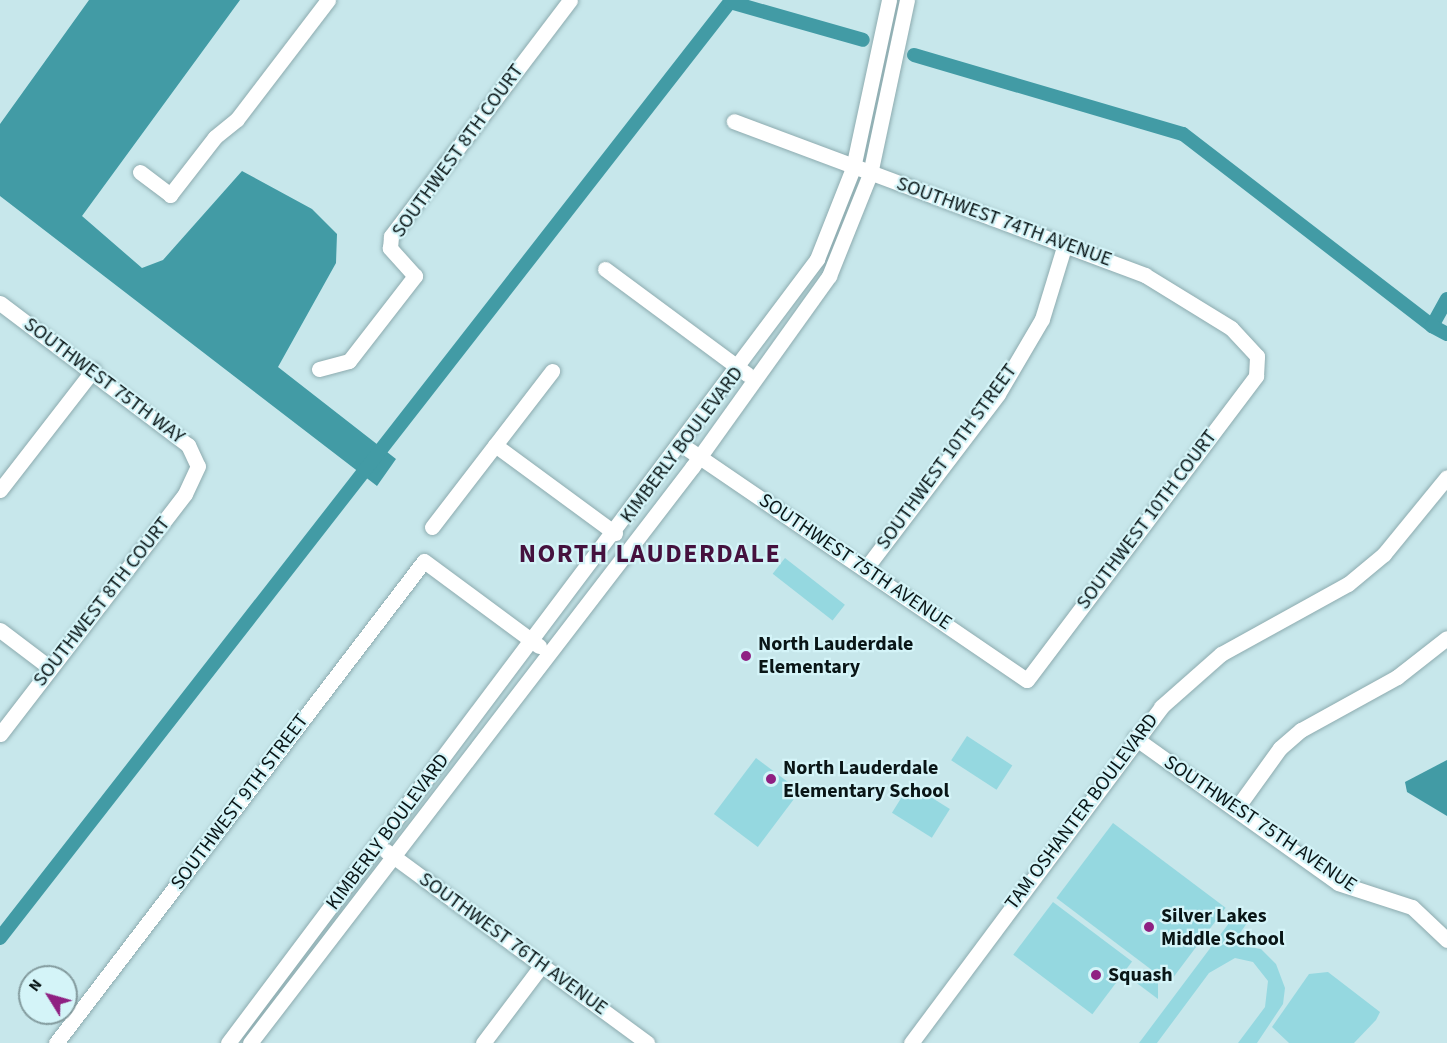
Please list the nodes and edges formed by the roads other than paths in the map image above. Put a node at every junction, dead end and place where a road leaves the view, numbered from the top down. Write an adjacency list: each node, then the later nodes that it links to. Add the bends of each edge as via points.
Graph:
1 (328, 0): 6 (street, via 237,119 215,137 170,195)
2 (570, 0): 12 (street, SOUTHWEST 8TH COURT, via 391,236 390,248 415,276 349,361)
3 (899, 1): 5 (street, KIMBERLY BOULEVARD); 7 (street, KIMBERLY BOULEVARD)
4 (734, 121): 5 (street, SOUTHWEST 74TH AVENUE)
5 (853, 168): 7 (street, SOUTHWEST 74TH AVENUE); 13 (street, KIMBERLY BOULEVARD, via 817,259)
6 (140, 172)
7 (870, 174): 8 (street, SOUTHWEST 74TH AVENUE); 16 (street, KIMBERLY BOULEVARD, via 829,276)
8 (1065, 244): 11 (street, SOUTHWEST 74TH AVENUE, via 1157,282 1231,328); 25 (street, SOUTHWEST 10TH STREET, via 1042,319 998,394)
9 (605, 269): 13 (street)
10 (0, 303): 14 (street, SOUTHWEST 75TH WAY)
11 (1257, 356): 31 (street, SOUTHWEST 10TH COURT, via 1250,384)
12 (320, 369)
13 (740, 369): 16 (street); 18 (street, KIMBERLY BOULEVARD)
14 (93, 370): 20 (street, SOUTHWEST 75TH WAY, via 189,445); 22 (street)
15 (552, 371): 17 (street)
16 (756, 380): 19 (street, KIMBERLY BOULEVARD)
17 (495, 445): 23 (street); 24 (street)
18 (682, 445): 19 (street, SOUTHWEST 75TH AVENUE); 24 (street, KIMBERLY BOULEVARD)
19 (700, 456): 25 (street, SOUTHWEST 75TH AVENUE); 29 (street, KIMBERLY BOULEVARD)
20 (198, 466): 30 (street, SOUTHWEST 8TH COURT, via 185,494)
21 (1447, 477): 34 (street, TAM OSHANTER BOULEVARD, via 1391,547 1348,584 1221,654)
22 (0, 490)
23 (432, 527)
24 (615, 533): 28 (street, KIMBERLY BOULEVARD)
25 (866, 568): 31 (street, SOUTHWEST 75TH AVENUE)
26 (0, 630): 30 (street)
27 (1447, 638): 36 (street, via 1397,677 1301,730 1280,748)
28 (532, 641): 29 (street); 32 (street, KIMBERLY BOULEVARD); 41 (street, SOUTHWEST 9TH STREET, via 424,561)
29 (549, 653): 35 (street, KIMBERLY BOULEVARD)
30 (50, 668): 33 (street, SOUTHWEST 8TH COURT)
31 (1027, 680)
32 (495, 691): 35 (street, via 490,707 453,759); 37 (street, KIMBERLY BOULEVARD)
33 (0, 734)
34 (1135, 738): 36 (street, SOUTHWEST 75TH AVENUE); 46 (street, TAM OSHANTER BOULEVARD)
35 (452, 780): 38 (street, KIMBERLY BOULEVARD)
36 (1236, 809): 39 (street, SOUTHWEST 75TH AVENUE, via 1338,883 1412,907)
37 (378, 846): 38 (street, SOUTHWEST 76TH AVENUE); 42 (street, KIMBERLY BOULEVARD)
38 (393, 857): 40 (street, SOUTHWEST 76TH AVENUE); 43 (street, KIMBERLY BOULEVARD)
39 (1447, 940)
40 (542, 965): 44 (street); 45 (street, SOUTHWEST 76TH AVENUE)
41 (56, 1043)
42 (228, 1043)
43 (250, 1043)
44 (483, 1043)
45 (647, 1043)
46 (911, 1043)

